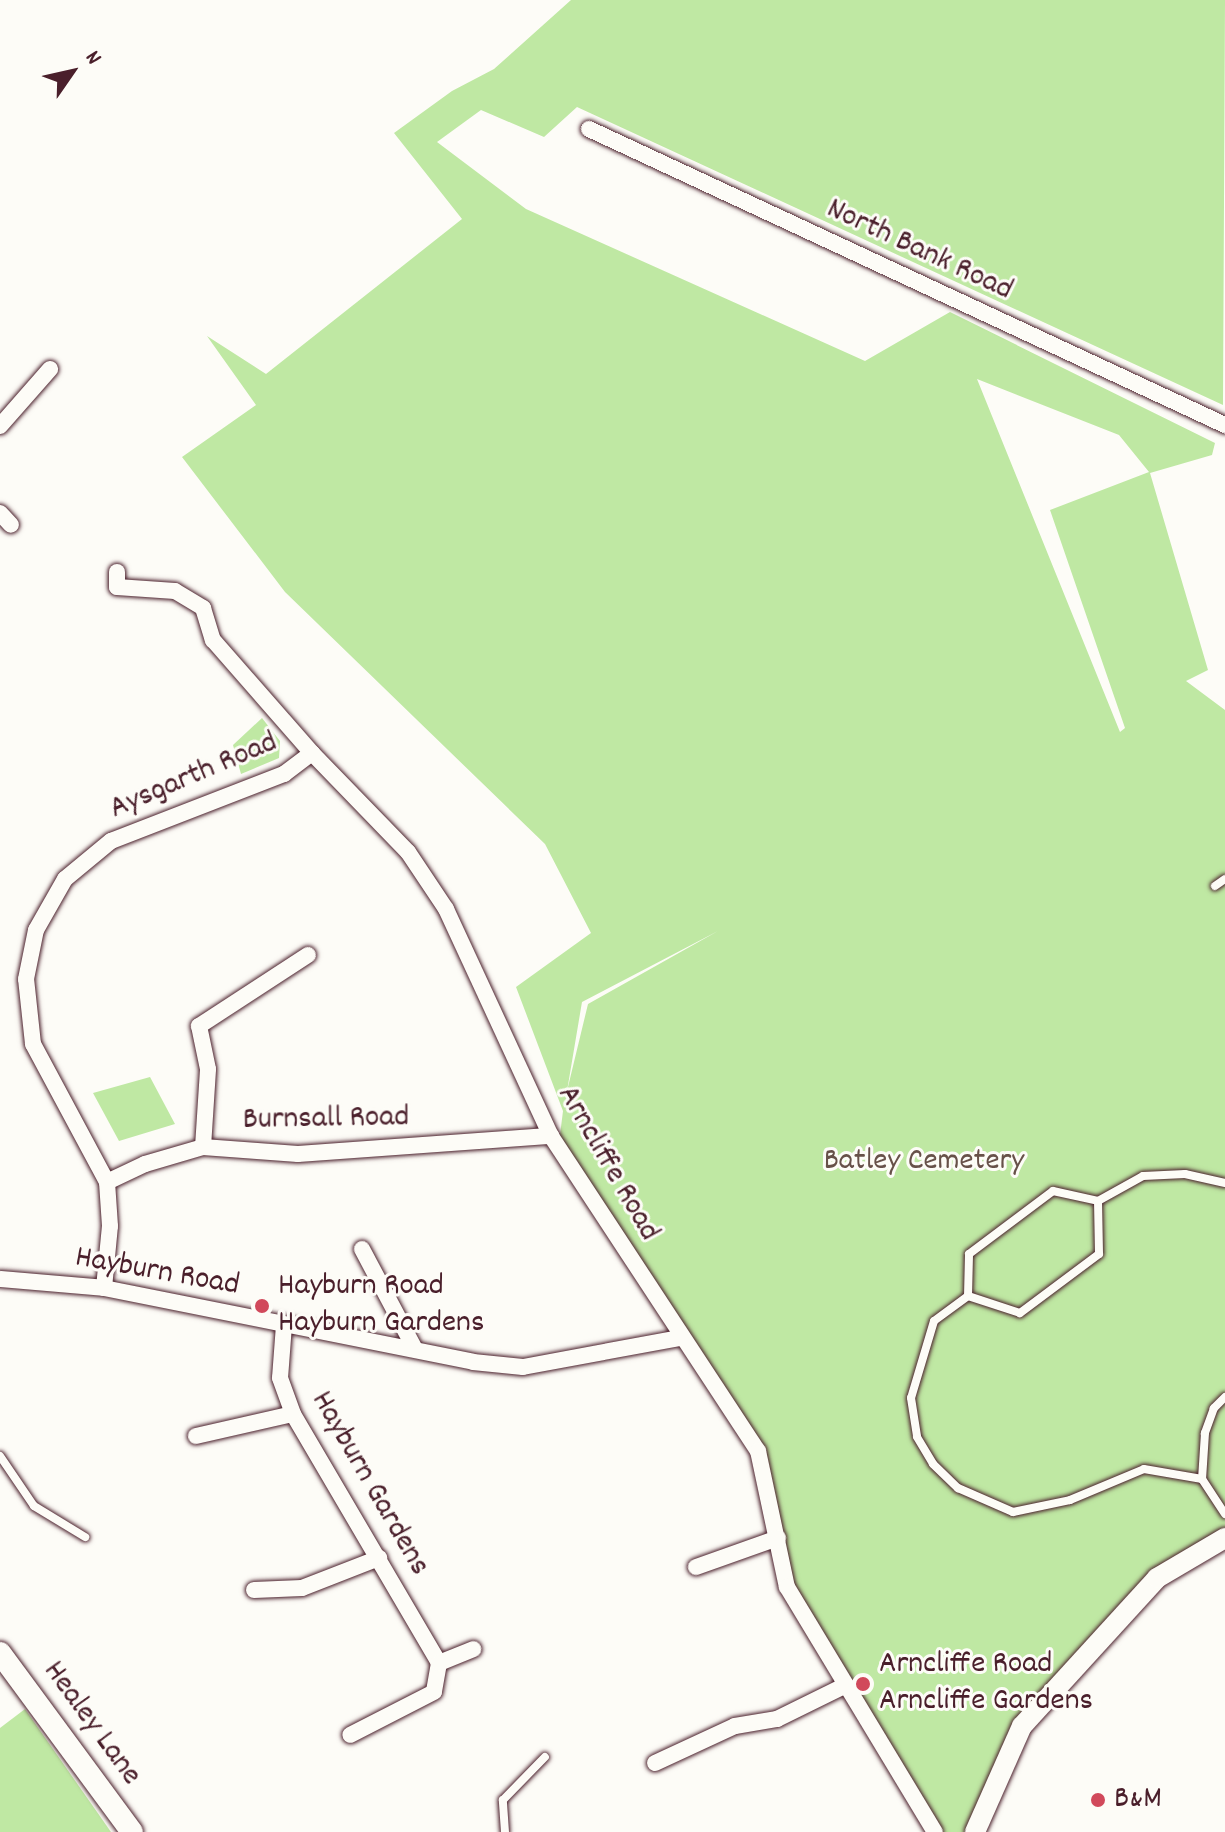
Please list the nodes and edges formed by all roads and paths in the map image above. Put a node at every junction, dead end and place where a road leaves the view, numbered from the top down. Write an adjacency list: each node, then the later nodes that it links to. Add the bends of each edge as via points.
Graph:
1 (589, 129): 3 (street, North Bank Road)
2 (50, 369): 4 (street)
3 (1225, 425)
4 (0, 426)
5 (117, 572): 6 (street, Arncliffe Road, via 117,587 175,591 203,608 213,640)
6 (312, 753): 10 (street, Arncliffe Road, via 408,852 446,909); 12 (street, Aysgarth Road, via 284,774 111,841 65,879 36,930 26,979 33,1044)
7 (1225, 879): 8 (lane)
8 (1215, 886)
9 (308, 955): 11 (street, via 199,1026 197,1037 208,1069)
10 (551, 1136): 11 (street, Burnsall Road, via 298,1154); 20 (street, Arncliffe Road)
11 (203, 1147): 12 (street, Burnsall Road)
12 (107, 1182): 17 (street, Aysgarth Road, via 110,1226)
13 (1225, 1183): 14 (lane, via 1185,1174 1143,1176)
14 (1098, 1201): 18 (lane, via 1053,1191 1040,1200 969,1254); 18 (lane, via 1099,1254 1020,1313)
15 (362, 1249): 21 (street)
16 (0, 1279): 17 (street, Hayburn Road)
17 (104, 1288): 19 (street, Hayburn Road)
18 (968, 1296): 26 (lane, via 934,1321 911,1398 917,1437 933,1464 958,1488 1013,1512 1070,1500 1144,1469)
19 (284, 1325): 21 (street, Hayburn Road); 23 (street, Hayburn Gardens, via 280,1378)
20 (680, 1338): 21 (street, Hayburn Road, via 523,1367); 29 (street, Arncliffe Road, via 758,1451)
21 (415, 1349)
22 (1225, 1397): 26 (lane, via 1214,1408 1205,1433)
23 (293, 1414): 24 (street); 31 (street, Hayburn Gardens)
24 (196, 1436)
25 (0, 1456): 28 (lane, via 34,1506)
26 (1202, 1479): 27 (lane)
27 (1225, 1514)
28 (85, 1537)
29 (778, 1538): 32 (street); 37 (street, Arncliffe Road, via 787,1587)
30 (1225, 1538): 44 (street, via 1157,1578 1022,1726)
31 (379, 1558): 33 (street, via 302,1588); 36 (street, Hayburn Gardens)
32 (696, 1567)
33 (254, 1590)
34 (473, 1649): 36 (street)
35 (0, 1653): 41 (main road, Healey Lane)
36 (439, 1663): 38 (street, via 434,1692)
37 (846, 1685): 40 (street, via 777,1719 735,1726); 43 (street, Arncliffe Road)
38 (350, 1735)
39 (545, 1757): 42 (lane, via 503,1800)
40 (655, 1763)
41 (132, 1832)
42 (505, 1832)
43 (935, 1832)
44 (975, 1832)

